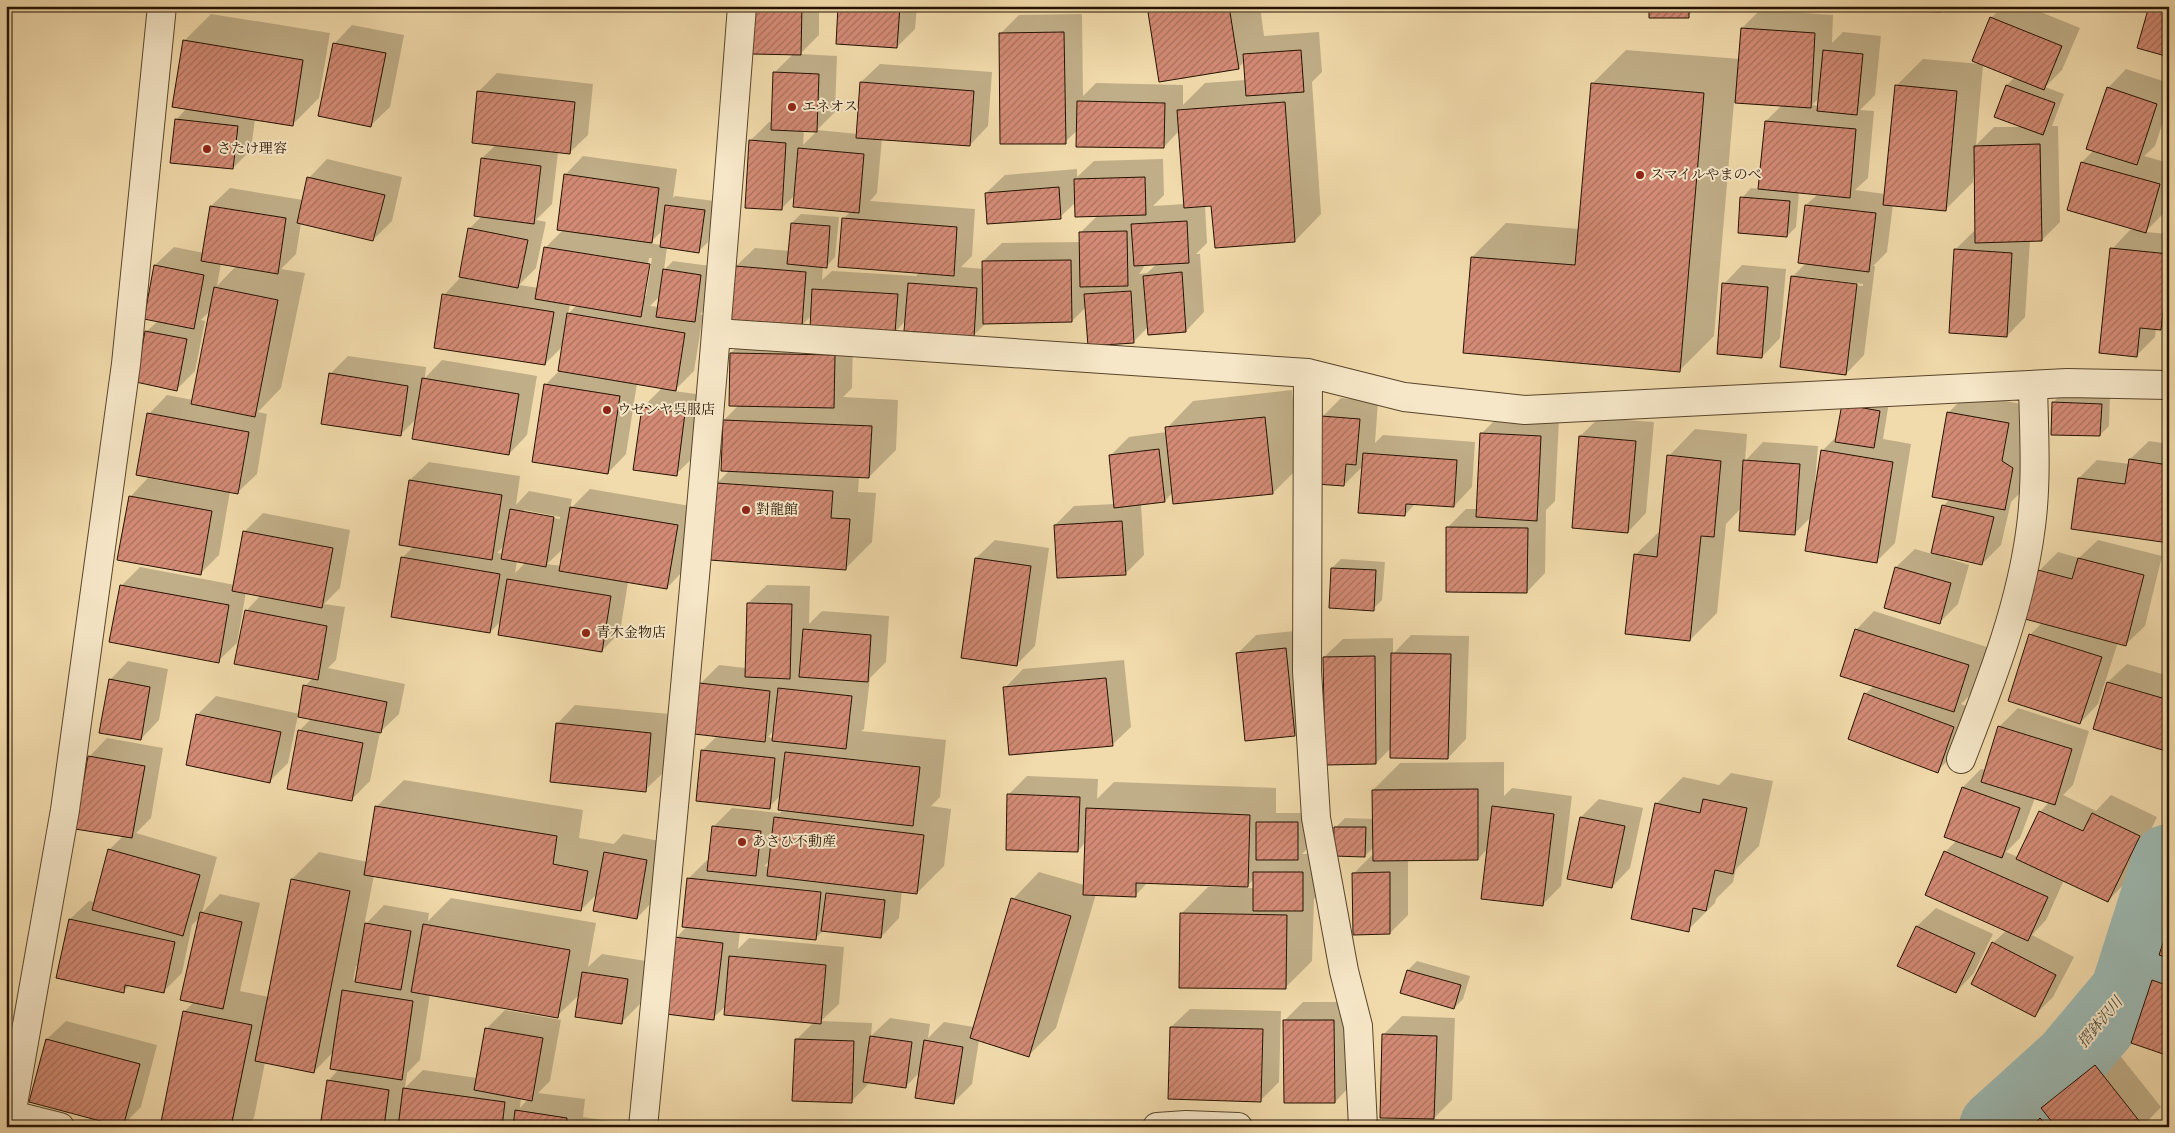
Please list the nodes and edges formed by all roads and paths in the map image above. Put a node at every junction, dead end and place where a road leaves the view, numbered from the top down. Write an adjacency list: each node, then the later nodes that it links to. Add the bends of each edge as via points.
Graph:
1 (162, 6): 8 (street, via 126,364 65,810)
2 (742, 6): 3 (street)
3 (717, 333): 4 (street); 10 (street)
4 (1308, 374): 5 (street, via 1404,397 1525,410); 13 (street, via 1307,671 1316,818 1344,971 1358,1026)
5 (2033, 385): 6 (street); 7 (street, via 2035,465 2031,526 2002,651)
6 (2169, 385)
7 (1961, 759)
8 (10, 1121): 9 (street)
9 (60, 1127)
10 (643, 1127)
11 (1156, 1127): 12 (street)
12 (1238, 1127)
13 (1363, 1127)

